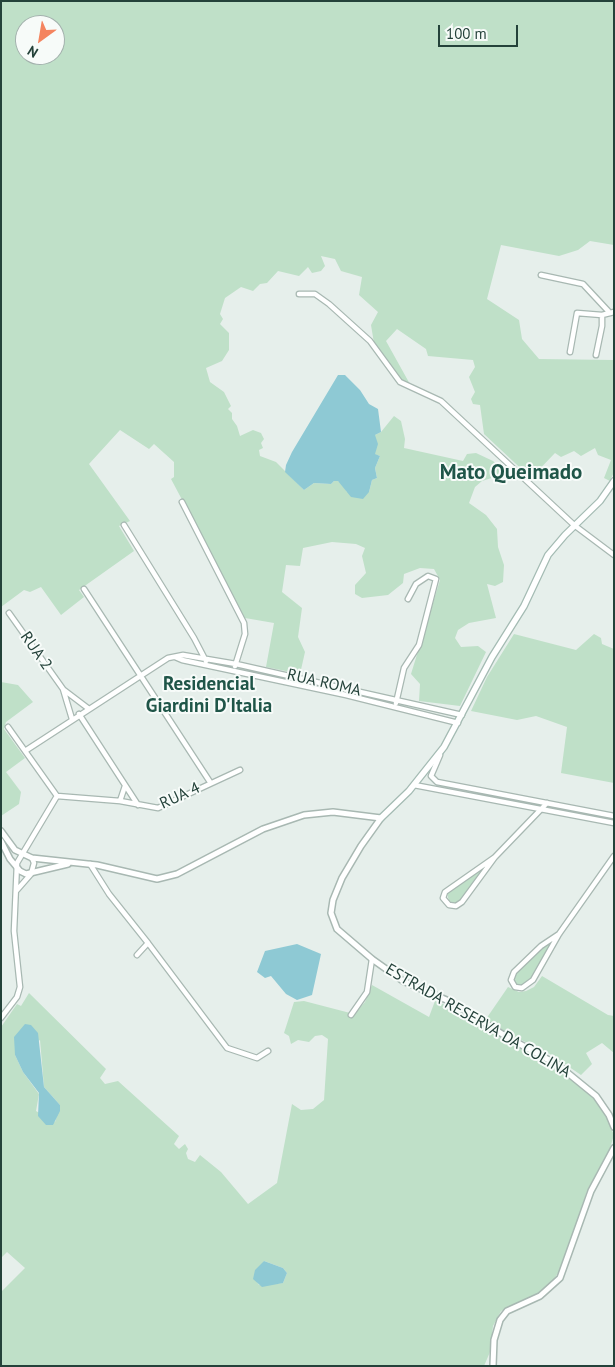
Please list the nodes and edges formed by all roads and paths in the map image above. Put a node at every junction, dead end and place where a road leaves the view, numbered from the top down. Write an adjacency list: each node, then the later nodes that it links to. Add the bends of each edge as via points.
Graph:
1 (541, 275): 3 (street, via 583,284)
2 (299, 294): 10 (street, via 315,294 329,304 370,341 400,382 448,406)
3 (612, 312): 4 (street)
4 (602, 315): 5 (street, via 577,313); 6 (street)
5 (570, 352)
6 (596, 355)
7 (614, 481): 10 (main road, via 600,501)
8 (182, 502): 18 (street, via 244,622 245,634)
9 (124, 525): 16 (street)
10 (574, 525): 11 (street); 28 (main road, via 548,555 524,606 492,657)
11 (614, 555)
12 (84, 589): 20 (street)
13 (408, 599): 24 (street, via 416,584 428,576 436,579 419,645 404,668)
14 (10, 613): 22 (street, RUA 2)
15 (175, 656): 16 (street, RUA ROMA); 17 (street, RUA ROMA); 20 (street)
16 (205, 658): 17 (street); 18 (street, RUA ROMA)
17 (206, 664): 19 (street, RUA ROMA)
18 (236, 664): 19 (street); 21 (street, RUA ROMA)
19 (234, 670): 23 (street, RUA ROMA)
20 (141, 676): 26 (street); 35 (street)
21 (347, 688): 23 (street); 24 (street, RUA ROMA)
22 (63, 689): 26 (street, RUA 2); 29 (street, RUA 2)
23 (346, 695): 25 (street, RUA ROMA)
24 (397, 700): 25 (street); 28 (street, RUA ROMA)
25 (395, 706): 30 (street, RUA ROMA)
26 (89, 708): 27 (street)
27 (79, 714): 29 (street); 37 (street)
28 (463, 716): 30 (main road)
29 (72, 719): 32 (street)
30 (458, 723): 33 (main road)
31 (8, 727): 32 (street)
32 (25, 751): 38 (street)
33 (441, 752): 36 (main road); 40 (street, via 431,776 437,782)
34 (240, 770): 35 (street, RUA 4)
35 (210, 782): 41 (street, RUA 4, via 158,808)
36 (414, 785): 42 (street); 44 (main road)
37 (125, 786): 39 (street); 41 (street)
38 (57, 796): 39 (street, RUA 4); 48 (street)
39 (120, 801): 41 (street, RUA 4)
40 (547, 803): 42 (street); 43 (street)
41 (138, 805)
42 (544, 808): 45 (street); 50 (street)
43 (614, 816)
44 (381, 818): 53 (street, via 333,812 304,815 263,829 162,879); 60 (street, ESTRADA RESERVA DA COLINA, via 342,878 331,906 337,929)
45 (614, 823)
46 (1, 832): 48 (street)
47 (1, 841): 54 (street)
48 (21, 854): 51 (street); 54 (street)
49 (614, 856): 57 (street)
50 (496, 857): 50 (street, via 445,892 444,898 449,905 456,906 462,902)
51 (32, 858): 52 (street); 55 (street)
52 (70, 863): 53 (street); 55 (street)
53 (90, 864): 58 (street)
54 (16, 868): 55 (street); 56 (street)
55 (31, 874): 56 (street)
56 (17, 890): 62 (street, via 15,940 20,987 17,997)
57 (559, 934): 57 (street, via 514,972 511,980 515,986 522,988 529,984)
58 (148, 943): 59 (street); 63 (street, via 227,1048 252,1058)
59 (137, 955)
60 (372, 959): 61 (street, via 367,992); 64 (street, ESTRADA RESERVA DA COLINA, via 403,981 451,1002 558,1065 596,1096)
61 (351, 1015)
62 (1, 1018)
63 (268, 1051)
64 (614, 1127)
65 (614, 1148): 66 (street, via 590,1191 560,1278 540,1296 507,1311 500,1320 494,1340)
66 (493, 1366)

